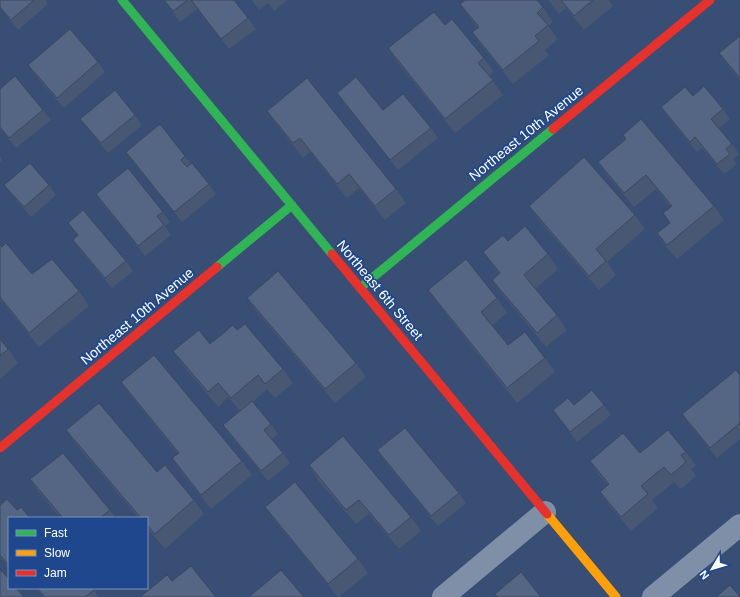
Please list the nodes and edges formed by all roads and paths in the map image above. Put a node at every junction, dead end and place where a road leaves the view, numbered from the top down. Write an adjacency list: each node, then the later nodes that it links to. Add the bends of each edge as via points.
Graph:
1 (122, 0): 3 (street, Northeast 6th Street)
2 (710, 0): 4 (street, Northeast 10th Avenue)
3 (292, 205): 4 (street, Northeast 6th Street); 5 (street, Northeast 10th Avenue)
4 (360, 288): 6 (street, Northeast 6th Street)
5 (0, 448)
6 (545, 512): 8 (street); 9 (street, Northeast 6th Street)
7 (740, 525): 10 (street)
8 (443, 597)
9 (616, 597)
10 (653, 597)

